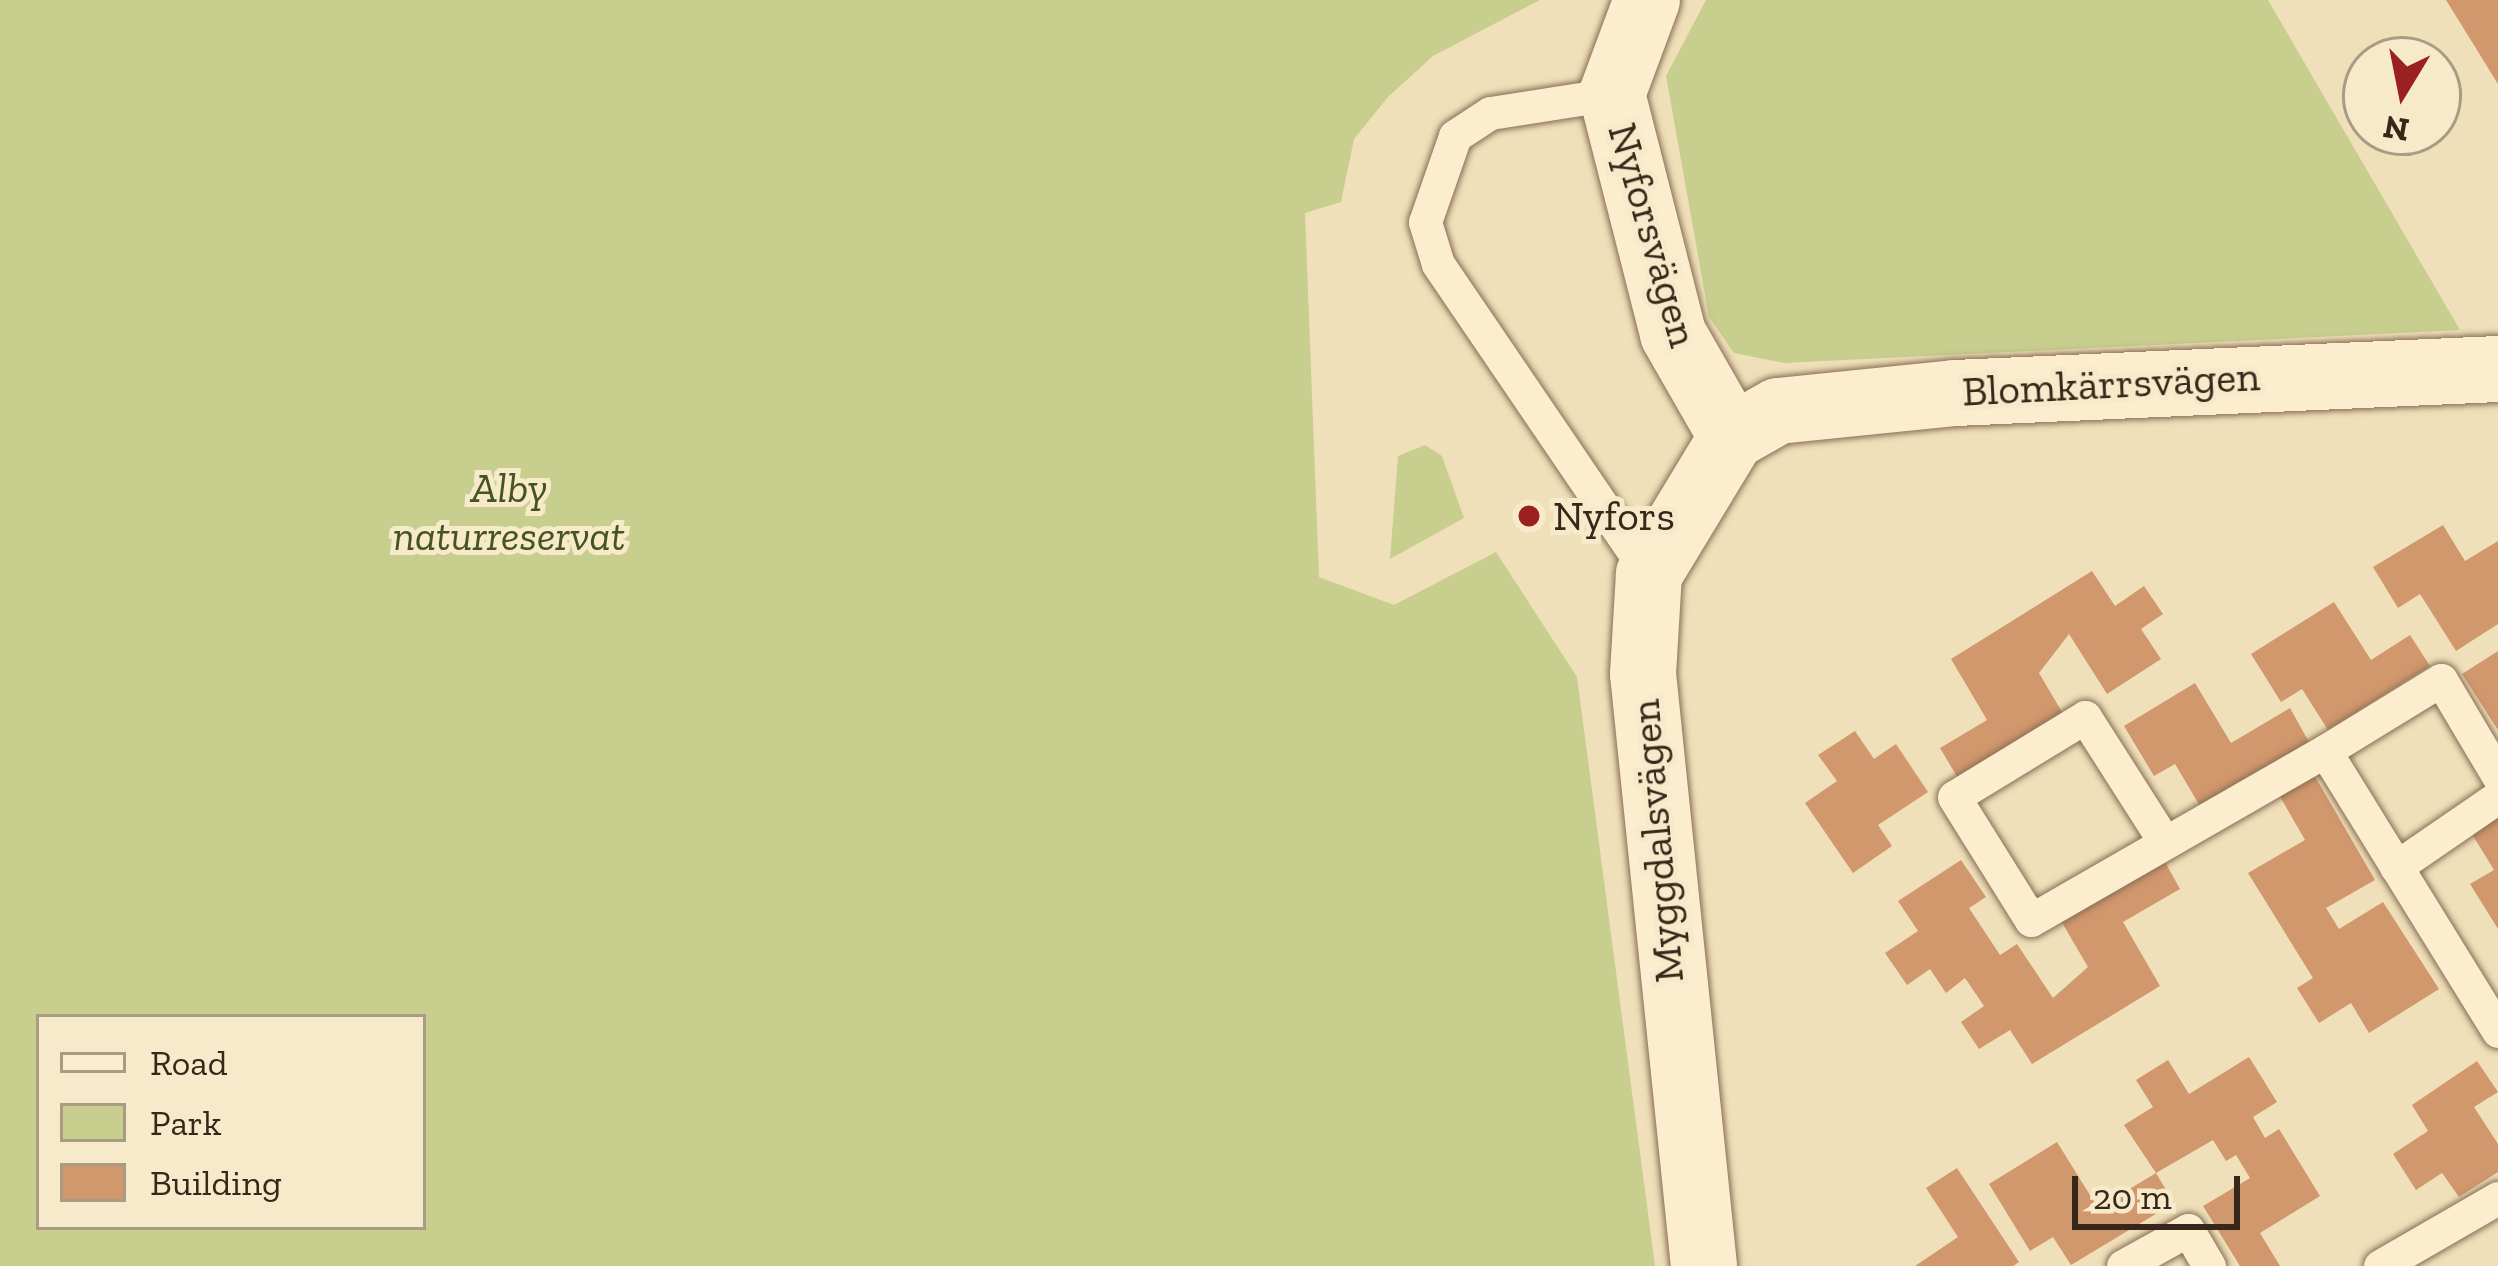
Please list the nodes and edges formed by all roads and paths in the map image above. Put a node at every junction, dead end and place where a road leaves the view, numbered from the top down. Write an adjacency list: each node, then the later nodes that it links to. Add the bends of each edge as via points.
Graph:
1 (1647, 0): 2 (street)
2 (1612, 94): 4 (street, Nyforsvägen, via 1673,334); 5 (lane, via 1472,124 1432,178 1425,222 1438,264)
3 (2498, 369): 4 (street, Blomkärrsvägen, via 1955,393 1778,411)
4 (1732, 437): 5 (street, Myggdalsvägen)
5 (1649, 574): 13 (street, Myggdalsvägen, via 1643,674)
6 (2325, 751): 7 (lane, via 2441,680); 9 (lane); 10 (lane)
7 (2498, 776)
8 (2498, 797): 10 (lane)
9 (2164, 841): 9 (lane, via 2085,717 1954,797 2031,920)
10 (2396, 866): 11 (lane)
11 (2498, 1030)
12 (2498, 1198): 16 (lane)
13 (1704, 1266)
14 (2123, 1266): 15 (lane, via 2188,1229)
15 (2210, 1266)
16 (2380, 1266)

